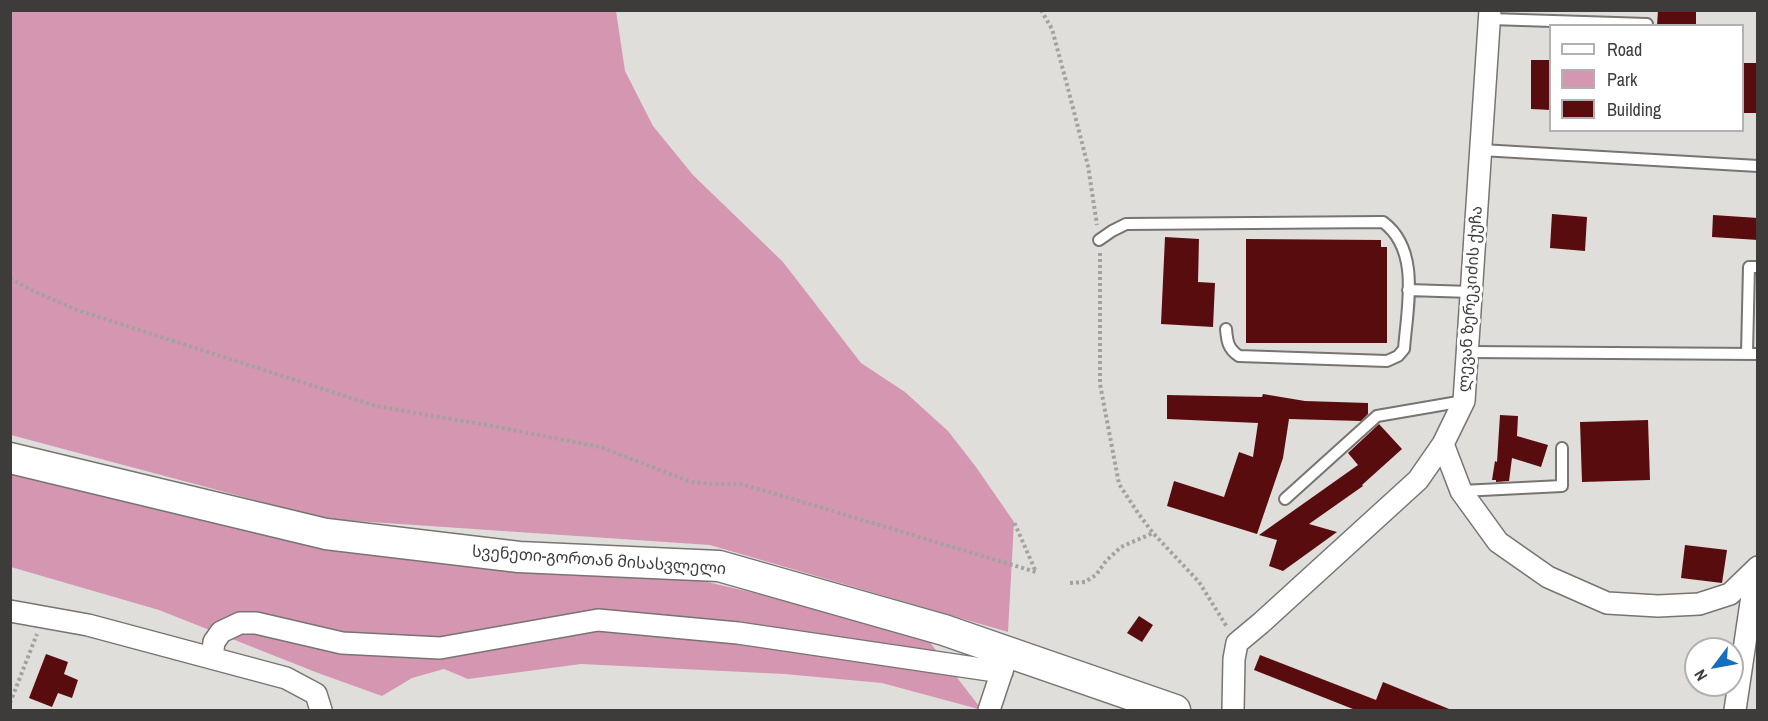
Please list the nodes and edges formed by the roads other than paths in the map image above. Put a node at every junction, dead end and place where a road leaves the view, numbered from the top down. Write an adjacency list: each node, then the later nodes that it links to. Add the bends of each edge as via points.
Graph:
1 (1490, 14): 2 (lane); 3 (street, ლევან ზერეკიძის ქუჩა)
2 (1647, 24)
3 (1480, 150): 4 (lane); 8 (street, ლევან ზერეკიძის ქუჩა)
4 (1758, 166)
5 (1099, 240): 7 (lane, via 1126,224 1383,222 1405,252)
6 (1758, 267): 11 (lane, via 1749,267)
7 (1408, 290): 8 (lane); 9 (lane, via 1404,348 1387,361 1239,356 1227,344)
8 (1471, 292): 10 (street, ლევან ზერეკიძის ქუჩა)
9 (1226, 329)
10 (1467, 351): 11 (lane); 12 (street, ლევან ზერეკიძის ქუჩა)
11 (1752, 354)
12 (1464, 401): 13 (street, ლევან ზერეკიძის ქუჩა); 17 (lane, via 1377,416)
13 (1443, 444): 16 (street); 25 (street, ლევან ზერეკიძის ქუჩა, via 1418,480 1237,643)
14 (1562, 448): 16 (lane, via 1562,486)
15 (10, 458): 21 (main road, სვენეთი-გორთან მისასვლელი, via 327,534 519,557 719,567 944,630)
16 (1461, 490): 18 (street, via 1498,542 1548,577 1607,603 1699,604 1730,594)
17 (1285, 500)
18 (1757, 568): 26 (street)
19 (10, 611): 20 (street, via 88,625)
20 (212, 658): 21 (street, via 220,632 240,623 256,623 342,643 440,648 598,620); 22 (street, via 286,678 315,694)
21 (1005, 662): 23 (street); 24 (main road, სვენეთი-გორთან მისასვლელი)
22 (321, 711)
23 (989, 711)
24 (1175, 711)
25 (1233, 711)
26 (1735, 711)

